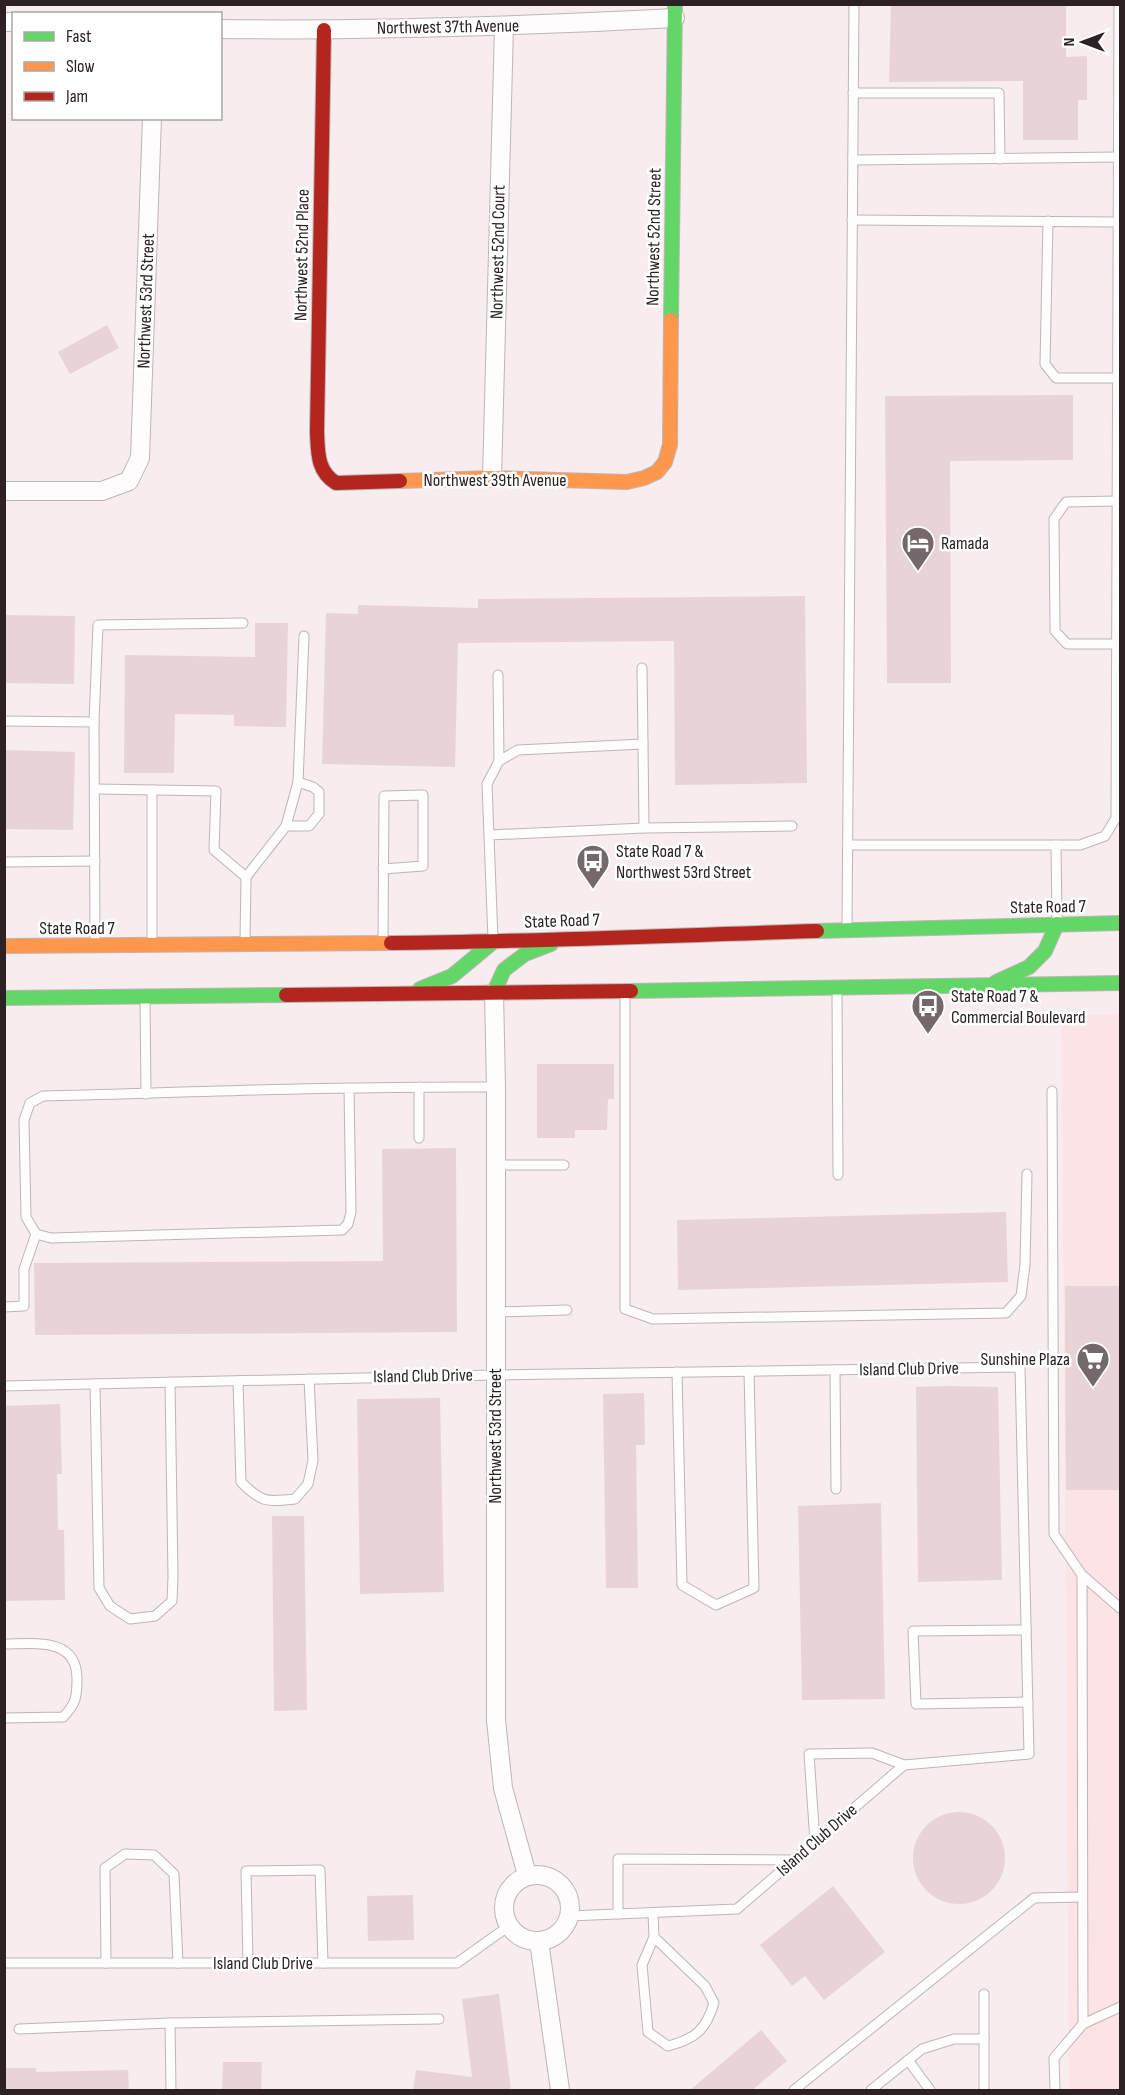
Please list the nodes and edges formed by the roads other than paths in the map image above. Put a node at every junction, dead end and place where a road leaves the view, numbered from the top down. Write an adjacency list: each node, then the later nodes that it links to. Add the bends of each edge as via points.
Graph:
1 (854, 4): 7 (lane)
2 (1119, 4): 9 (lane)
3 (675, 11): 4 (street, Northwest 37th Avenue); 16 (main road, Northwest 52nd Street, via 670,445)
4 (504, 27): 6 (street, Northwest 37th Avenue); 17 (street, Northwest 52nd Court)
5 (222, 28): 6 (street, Northwest 37th Avenue)
6 (324, 30): 18 (main road, Northwest 52nd Place, via 317,432 319,462)
7 (853, 93): 10 (lane, via 999,93); 11 (lane)
8 (152, 120): 19 (street, Northwest 53rd Street, via 141,458 129,481 102,491)
9 (1118, 157): 10 (lane); 14 (lane)
10 (1000, 159): 11 (lane)
11 (853, 160): 12 (lane)
12 (852, 220): 13 (lane); 37 (lane)
13 (1048, 221): 14 (lane); 15 (lane, via 1045,364 1056,378)
14 (1118, 222): 15 (lane)
15 (1118, 378): 20 (lane)
16 (662, 468): 17 (main road, Northwest 39th Avenue, via 650,477 627,482)
17 (492, 477): 18 (main road, Northwest 39th Avenue, via 336,483)
18 (327, 478)
19 (4, 491)
20 (1117, 501): 23 (lane); 23 (lane, via 1066,502 1054,519 1055,631 1067,644)
21 (243, 623): 27 (lane, via 98,625)
22 (304, 636): 30 (lane)
23 (1116, 644): 38 (lane, via 1116,818 1105,836 1080,845)
24 (642, 668): 28 (lane)
25 (498, 675): 29 (lane)
26 (4, 722): 27 (lane)
27 (94, 722): 31 (lane)
28 (643, 744): 29 (lane, via 518,750); 35 (lane)
29 (499, 762): 36 (lane, via 487,784)
30 (298, 783): 33 (lane); 33 (lane, via 320,792 319,814 309,826)
31 (95, 789): 32 (lane); 39 (lane)
32 (152, 790): 42 (lane, via 216,791 214,849); 49 (lane)
33 (286, 826): 42 (lane)
34 (792, 826): 35 (lane)
35 (644, 828): 36 (lane)
36 (489, 835): 47 (lane)
37 (848, 845): 38 (lane); 45 (lane)
38 (1056, 845): 44 (lane)
39 (95, 861): 40 (lane); 52 (lane)
40 (4, 862)
41 (383, 869): 41 (lane, via 384,796 423,795 423,866); 48 (lane)
42 (246, 877): 50 (lane)
43 (1120, 923): 44 (main road, State Road 7)
44 (1057, 924): 45 (main road, State Road 7); 54 (main road, via 1045,951 1029,967)
45 (847, 931): 46 (main road, State Road 7)
46 (567, 938): 47 (main road, State Road 7); 57 (main road, via 525,954 504,970)
47 (493, 942): 48 (main road, State Road 7); 58 (main road, via 452,976)
48 (383, 943): 50 (main road, State Road 7)
49 (153, 945): 50 (main road, State Road 7); 52 (main road, State Road 7)
50 (245, 945)
51 (4, 946): 52 (main road, State Road 7)
52 (95, 946)
53 (1120, 983): 54 (main road)
54 (986, 986): 55 (main road)
55 (837, 988): 56 (main road); 70 (lane)
56 (625, 990): 57 (main road); 69 (lane, via 625,1309 653,1319 1006,1313 1021,1296)
57 (494, 992): 58 (main road); 62 (street, Northwest 53rd Street)
58 (406, 994): 59 (main road)
59 (145, 996): 60 (main road); 65 (lane)
60 (4, 998)
61 (419, 1087): 62 (lane); 63 (lane); 66 (lane)
62 (496, 1087): 67 (street, Northwest 53rd Street)
63 (349, 1089): 65 (lane); 71 (lane, via 351,1212 342,1230 51,1238)
64 (1052, 1091): 85 (lane, via 1054,1534)
65 (146, 1094): 71 (lane, via 43,1096 30,1103 24,1120 26,1217)
66 (419, 1138)
67 (496, 1165): 68 (lane); 74 (street, Northwest 53rd Street)
68 (564, 1165)
69 (1027, 1174)
70 (838, 1175)
71 (36, 1234): 72 (lane, via 24,1269 24,1306)
72 (4, 1307)
73 (567, 1310): 74 (lane)
74 (495, 1312): 78 (street, Northwest 53rd Street)
75 (835, 1370): 76 (lane, Island Club Drive); 84 (lane); 87 (lane, Island Club Drive, via 1020,1367)
76 (749, 1371): 77 (lane, Island Club Drive); 77 (lane, via 754,1588 716,1605 682,1585)
77 (677, 1372): 78 (lane, Island Club Drive)
78 (495, 1375): 79 (lane, Island Club Drive); 94 (street, Northwest 53rd Street, via 496,1720 503,1788)
79 (309, 1379): 80 (lane, Island Club Drive); 80 (lane, via 313,1461 308,1484 296,1499 274,1502 256,1497 241,1482)
80 (238, 1381): 81 (lane, Island Club Drive)
81 (170, 1382): 82 (lane, Island Club Drive); 82 (lane, via 172,1601 155,1616 130,1618 110,1606 99,1588)
82 (95, 1384): 83 (lane, Island Club Drive)
83 (4, 1386)
84 (836, 1489)
85 (1082, 1575): 86 (lane); 95 (lane)
86 (1120, 1608)
87 (1026, 1630): 89 (lane, Island Club Drive); 89 (lane, via 913,1631 916,1704)
88 (4, 1644): 90 (lane, via 50,1644 68,1653 77,1667 77,1689 74,1706 63,1717)
89 (1028, 1702): 91 (lane, Island Club Drive, via 1029,1754)
90 (4, 1718)
91 (904, 1766): 92 (lane, Island Club Drive); 92 (lane, via 872,1753 809,1754)
92 (815, 1842): 93 (lane, Island Club Drive)
93 (794, 1860): 96 (lane, Island Club Drive, via 737,1909); 97 (lane, via 618,1859)
94 (527, 1875): 98 (street, via 545,1876 560,1884 567,1893); 99 (street, via 517,1880 504,1899 504,1916)
95 (1082, 1897): 111 (lane); 117 (lane, via 1034,1898)
96 (653, 1913): 97 (lane, Island Club Drive); 100 (lane)
97 (618, 1914): 98 (lane, Island Club Drive)
98 (569, 1916): 101 (street, via 560,1932)
99 (509, 1926): 101 (street, via 517,1935); 106 (lane, Island Club Drive, via 457,1963)
100 (654, 1937): 100 (lane, via 642,1965 648,2032 668,2046 688,2041 709,2021 714,2003 705,1986)
101 (538, 1941): 116 (street)
102 (4, 1963): 103 (lane, Island Club Drive)
103 (106, 1963): 104 (lane, Island Club Drive); 104 (lane, via 105,1868 125,1854 154,1855 174,1874)
104 (178, 1963): 105 (lane, Island Club Drive)
105 (248, 1963): 106 (lane, Island Club Drive); 106 (lane, via 246,1871 320,1870)
106 (323, 1963)
107 (984, 1994): 113 (lane)
108 (1120, 2007): 111 (lane)
109 (439, 2019): 110 (lane)
110 (171, 2023): 112 (lane); 115 (lane)
111 (1083, 2024): 121 (lane, via 1054,2058)
112 (19, 2029)
113 (984, 2039): 114 (lane, via 954,2039 922,2049); 120 (lane)
114 (909, 2060): 118 (lane); 119 (lane)
115 (171, 2091)
116 (561, 2091)
117 (794, 2091)
118 (871, 2091)
119 (930, 2091)
120 (984, 2091)
121 (1054, 2091)

